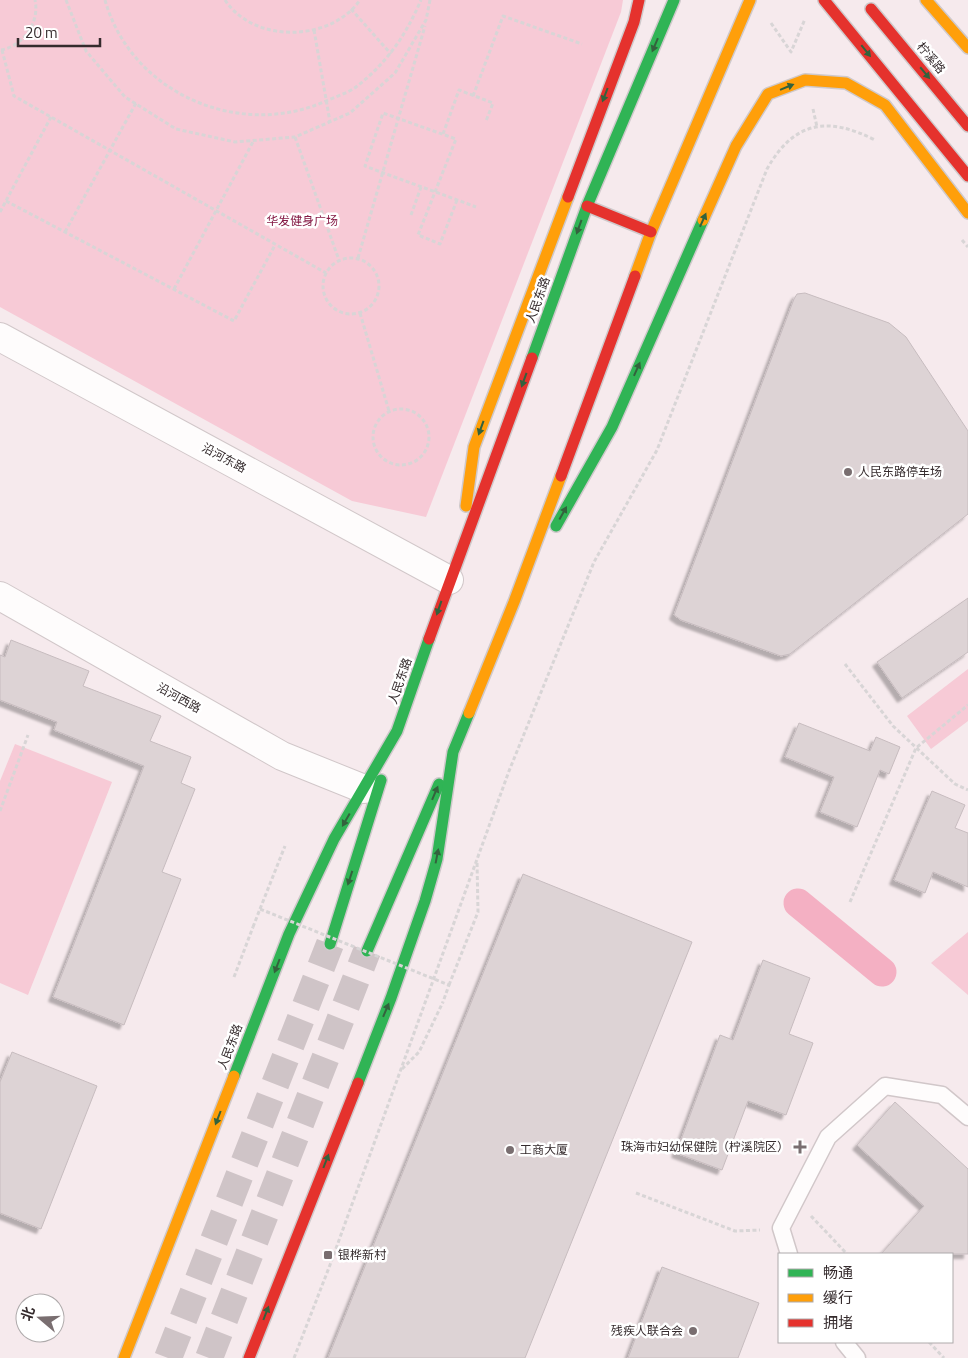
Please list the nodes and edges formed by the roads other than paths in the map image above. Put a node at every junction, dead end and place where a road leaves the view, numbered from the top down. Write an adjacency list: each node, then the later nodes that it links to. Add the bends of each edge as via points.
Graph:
1 (639, 0): 16 (main road, one-way to 16, via 634,22 474,447)
2 (674, 0): 12 (main road, 人民东路, one-way to 12)
3 (750, 0): 14 (main road)
4 (824, 0): 8 (main road)
5 (836, 0): 8 (main road)
6 (926, 0): 9 (main road)
7 (871, 9): 10 (main road, 柠溪路, one-way to 10)
8 (845, 25): 11 (main road, one-way to 11)
9 (968, 48)
10 (968, 126)
11 (968, 176)
12 (587, 206): 14 (main road); 16 (main road, 人民东路, one-way to 16)
13 (968, 213): 18 (main road, one-way to 13, via 612,427 736,146 768,94 805,80 846,83 885,105)
14 (651, 232): 18 (main road)
15 (0, 337): 16 (street, 沿河东路)
16 (453, 571): 19 (main road, 人民东路, one-way to 19)
17 (0, 596): 21 (street, 沿河西路, via 282,756)
18 (514, 602): 20 (main road)
19 (397, 731): 21 (main road, 人民东路); 22 (main road, one-way to 22)
20 (453, 752): 23 (main road, one-way to 20); 28 (main road, one-way to 20, via 426,901 437,859)
21 (364, 789): 27 (main road, 人民东路, one-way to 27, via 312,883 289,934)
22 (330, 944)
23 (367, 951)
24 (968, 1118): 25 (lane, via 942,1094 885,1086 828,1137 781,1228)
25 (788, 1253)
26 (845, 1343): 29 (lane)
27 (124, 1358)
28 (249, 1358)
29 (857, 1358)

